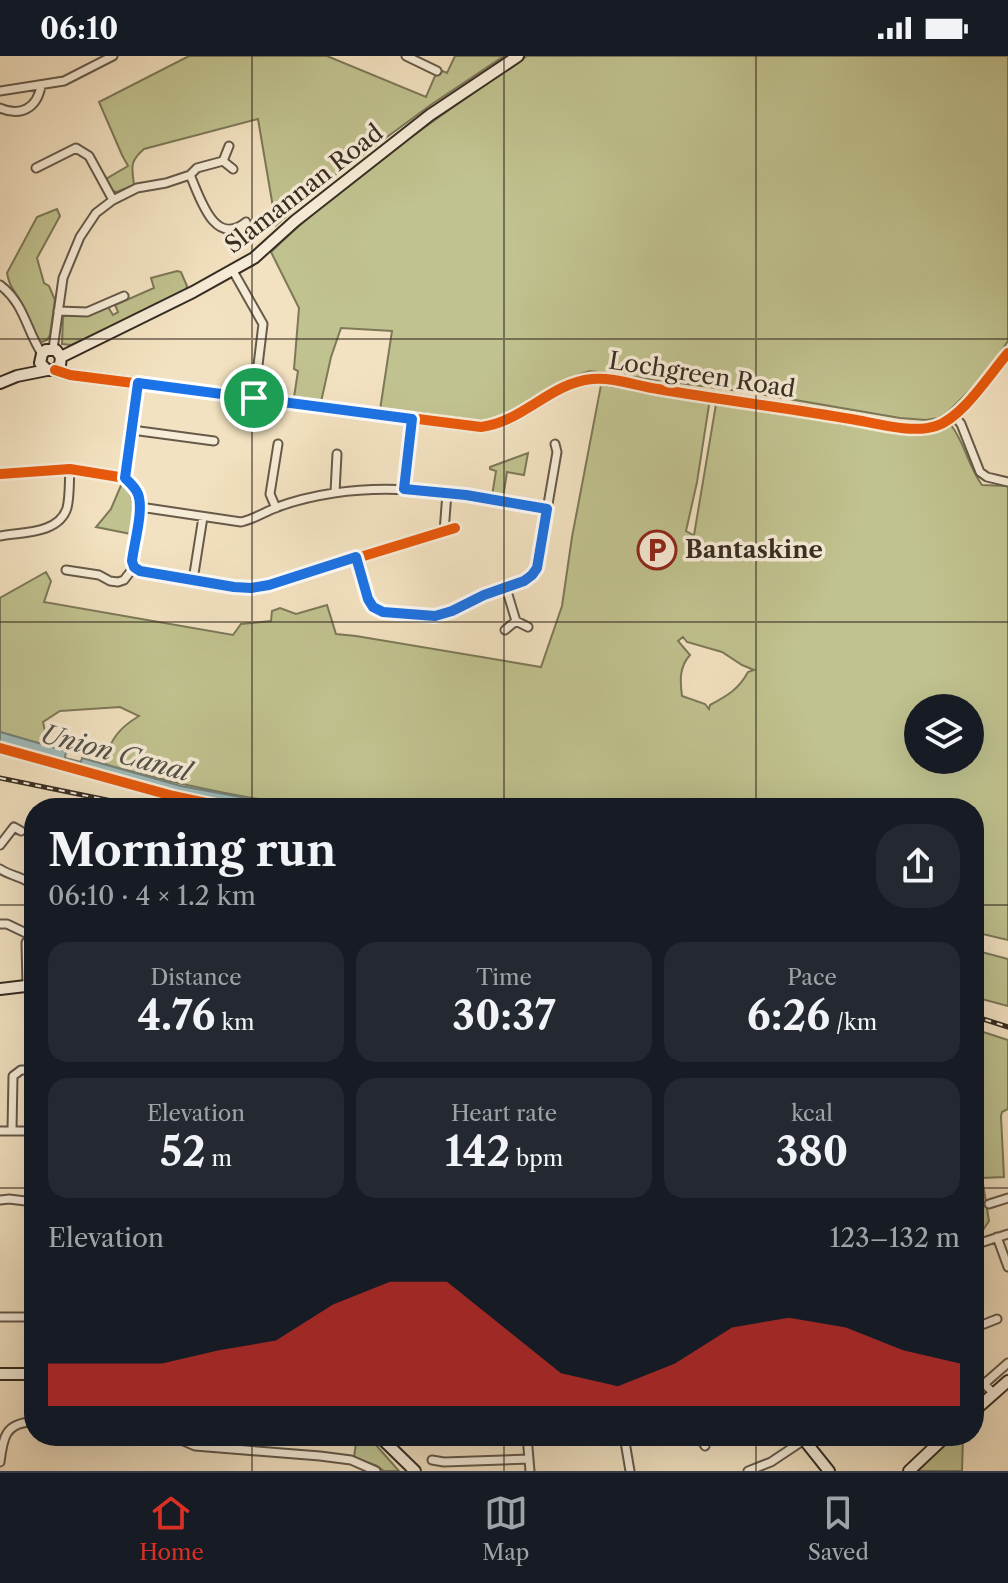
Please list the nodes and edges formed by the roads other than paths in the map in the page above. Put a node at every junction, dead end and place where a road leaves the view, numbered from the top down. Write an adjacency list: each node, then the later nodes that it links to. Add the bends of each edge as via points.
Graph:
1 (113, 56): 5 (street, via 64,81)
2 (406, 56): 4 (street)
3 (518, 56): 15 (street, Slamannan Road, via 430,115)
4 (437, 71)
5 (41, 86): 6 (street); 7 (street, via 30,108)
6 (0, 91)
7 (0, 108)
8 (229, 146): 9 (street)
9 (223, 161): 11 (street); 12 (street)
10 (36, 168): 13 (street, via 76,148 89,156)
11 (233, 169)
12 (190, 175): 13 (street, via 137,188); 14 (street, via 217,227 230,231)
13 (113, 200): 19 (street, via 96,213 80,237 63,278)
14 (246, 222)
15 (233, 271): 23 (street, Slamannan Road); 27 (street, via 263,324)
16 (0, 285): 22 (street, via 16,300)
17 (124, 296): 18 (street)
18 (109, 302): 19 (street, via 87,312); 20 (street)
19 (58, 311): 23 (street)
20 (114, 313)
21 (1008, 353): 28 (street, Lochgreen Road)
22 (41, 357): 23 (street, via 42,366); 23 (street, Slamannan Road, via 46,350); 24 (street, Slamannan Road)
23 (56, 362): 24 (street, Slamannan Road); 26 (street, Lochgreen Road, via 83,376)
24 (17, 376): 25 (street, Slamannan Road)
25 (0, 383)
26 (138, 383): 27 (street, Lochgreen Road); 30 (street)
27 (254, 398): 29 (street, Lochgreen Road)
28 (954, 415): 29 (street, Lochgreen Road, via 936,426 899,427 592,379 568,385 494,426); 38 (street, via 980,472)
29 (412, 419): 39 (street)
30 (132, 430): 31 (street); 37 (street)
31 (214, 441)
32 (552, 442): 44 (street, via 557,452)
33 (278, 444): 43 (street, via 270,494)
34 (337, 454): 40 (street)
35 (70, 469): 36 (street); 37 (street); 48 (street, via 68,505 59,520 45,528)
36 (0, 474)
37 (125, 478): 42 (street, via 135,488)
38 (1008, 482)
39 (404, 489): 40 (street); 41 (street)
40 (335, 492): 43 (street)
41 (447, 493): 44 (street); 47 (street)
42 (140, 507): 45 (street); 50 (street)
43 (276, 508): 45 (street, via 241,522)
44 (547, 509): 53 (street, via 537,568)
45 (203, 517): 52 (street)
46 (455, 528): 47 (street)
47 (444, 532): 49 (street)
48 (0, 536)
49 (356, 557): 52 (street, via 251,588); 53 (street, via 368,599 383,612 435,616)
50 (134, 567): 51 (street, via 118,582); 52 (street)
51 (66, 570)
52 (193, 580)
53 (506, 588): 54 (street)
54 (516, 621): 55 (street); 56 (street)
55 (528, 627)
56 (505, 630)
57 (21, 831): 58 (street, via 14,827)
58 (0, 845)
59 (0, 869): 60 (street)
60 (24, 879)
61 (0, 924): 62 (street)
62 (24, 932)
63 (24, 986): 64 (street)
64 (0, 989)
65 (24, 1070): 66 (street, via 13,1076)
66 (12, 1130): 67 (street); 68 (street)
67 (0, 1131)
68 (24, 1131)
69 (1008, 1198): 72 (street)
70 (0, 1200): 71 (street)
71 (24, 1201)
72 (989, 1204)
73 (1008, 1234): 74 (street)
74 (997, 1237): 75 (street); 76 (street)
75 (984, 1242)
76 (1008, 1267)
77 (0, 1317): 78 (street)
78 (24, 1317)
79 (997, 1319): 80 (street)
80 (984, 1324)
81 (1008, 1363): 85 (street)
82 (0, 1374): 83 (street)
83 (24, 1374)
84 (1008, 1381): 86 (street)
85 (984, 1384): 86 (street)
86 (994, 1394): 87 (street)
87 (984, 1402)
88 (24, 1422): 89 (street)
89 (2, 1437): 99 (street)
90 (195, 1446): 101 (street, via 351,1460)
91 (389, 1446): 102 (street)
92 (528, 1446): 97 (street)
93 (627, 1446): 104 (street)
94 (792, 1446): 105 (street)
95 (809, 1446): 106 (street)
96 (935, 1446): 107 (street)
97 (529, 1459): 100 (street); 103 (street)
98 (432, 1460): 100 (street)
99 (0, 1462)
100 (444, 1466)
101 (376, 1471)
102 (415, 1471)
103 (530, 1471)
104 (630, 1471)
105 (748, 1471)
106 (829, 1471)
107 (909, 1471)

